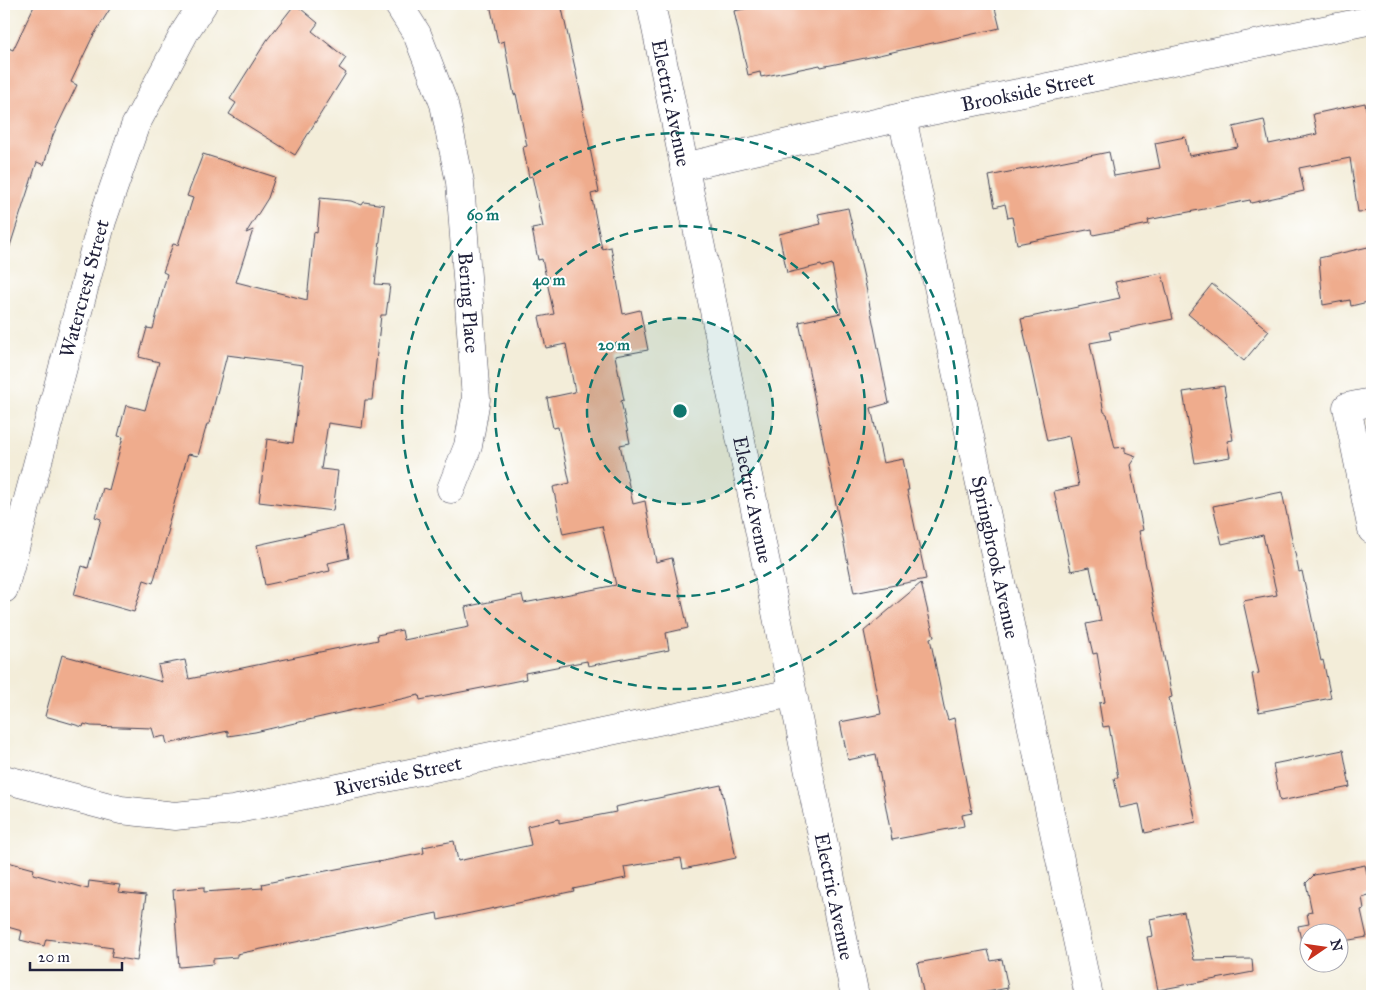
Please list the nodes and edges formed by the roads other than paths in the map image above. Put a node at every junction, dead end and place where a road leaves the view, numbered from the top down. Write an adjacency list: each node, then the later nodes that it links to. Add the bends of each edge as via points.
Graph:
1 (203, 4): 10 (street, Watercrest Street, via 135,126 102,220)
2 (398, 4): 8 (street, Bering Place, via 417,34 444,104 460,182 476,399 468,446)
3 (651, 4): 6 (street, Electric Avenue)
4 (1372, 20): 5 (street, Brookside Street)
5 (902, 117): 6 (street, Brookside Street); 14 (street, Springbrook Avenue)
6 (684, 167): 11 (street, Electric Avenue)
7 (1360, 405): 9 (street)
8 (451, 489)
9 (1372, 530)
10 (4, 589)
11 (792, 693): 12 (street, Riverside Street, via 233,810 175,816 120,810); 13 (street, Electric Avenue)
12 (4, 779)
13 (855, 996)
14 (1089, 996)

